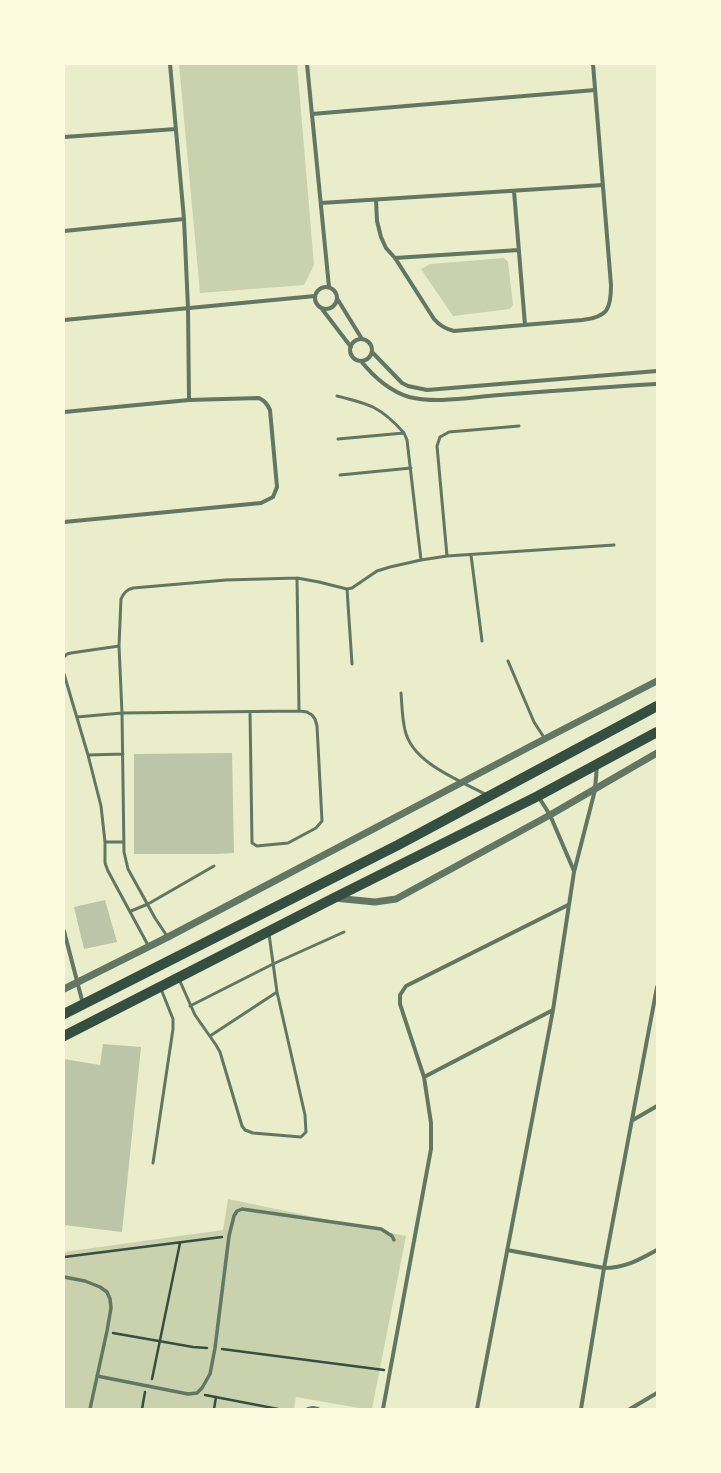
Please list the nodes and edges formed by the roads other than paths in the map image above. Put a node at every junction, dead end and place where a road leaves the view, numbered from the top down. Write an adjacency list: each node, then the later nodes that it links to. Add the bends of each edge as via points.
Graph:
1 (170, 64): 6 (street)
2 (307, 64): 5 (street)
3 (593, 64): 4 (street)
4 (595, 90): 5 (street); 8 (street)
5 (312, 114): 11 (street)
6 (176, 129): 7 (street); 12 (street)
7 (64, 137)
8 (603, 185): 9 (street); 22 (street, via 611,299 609,306 603,314 591,319)
9 (514, 190): 10 (street); 14 (street)
10 (376, 200): 11 (street); 15 (street, via 381,237)
11 (321, 203): 16 (street)
12 (184, 219): 13 (street); 19 (street)
13 (64, 231)
14 (519, 250): 15 (street); 22 (street)
15 (395, 258): 22 (street, via 440,326 454,331)
16 (329, 287): 17 (street, via 322,288); 18 (street, via 336,292)
17 (315, 296): 19 (street); 20 (street, via 315,302)
18 (338, 300): 20 (street, via 332,308); 23 (street)
19 (188, 308): 21 (street); 30 (street)
20 (322, 309): 24 (street)
21 (64, 320)
22 (525, 325)
23 (362, 338): 24 (street); 25 (street, via 369,341)
24 (350, 347): 26 (street, via 351,355)
25 (372, 352): 26 (street, via 368,358); 27 (street, via 402,383 426,390)
26 (361, 361): 28 (street, via 387,386 418,399)
27 (657, 371)
28 (657, 384)
29 (337, 396): 33 (lane, via 366,403 382,412)
30 (189, 400): 31 (street); 37 (street, via 253,397 264,400 270,410 277,487 273,497 261,503)
31 (64, 412)
32 (519, 426): 40 (lane, via 449,432 440,437 437,446)
33 (404, 433): 34 (lane); 35 (lane)
34 (338, 438)
35 (410, 468): 36 (lane); 41 (lane)
36 (340, 475)
37 (64, 522)
38 (614, 545): 39 (lane)
39 (471, 555): 40 (lane); 44 (lane)
40 (447, 556): 41 (lane)
41 (421, 560): 43 (lane, via 377,572)
42 (297, 578): 43 (lane); 45 (lane, via 226,580 128,589 121,599); 53 (lane)
43 (347, 589): 48 (lane)
44 (482, 641)
45 (119, 646): 46 (lane, via 71,653); 54 (lane)
46 (64, 657)
47 (508, 661): 58 (lane, via 534,722)
48 (352, 664)
49 (64, 674): 56 (lane)
50 (657, 681): 58 (street)
51 (401, 693): 63 (lane, via 405,730 410,744 423,760)
52 (657, 706): 65 (main road)
53 (299, 711): 55 (lane); 55 (lane, via 312,715 317,726 322,821 316,828 292,841 257,846 252,841)
54 (122, 712): 55 (lane); 56 (lane); 60 (lane)
55 (250, 712)
56 (77, 717): 61 (lane)
57 (657, 732): 62 (main road)
58 (545, 739): 63 (street)
59 (657, 753): 64 (street)
60 (123, 754): 61 (lane); 69 (lane)
61 (88, 755): 68 (lane, via 101,806)
62 (598, 764): 64 (street); 66 (main road)
63 (462, 782): 65 (lane); 79 (street)
64 (595, 790): 67 (street); 71 (street)
65 (488, 796): 89 (main road, via 385,852)
66 (538, 796): 67 (street); 72 (main road)
67 (550, 815): 71 (street); 72 (street, via 396,899 375,902)
68 (105, 842): 69 (lane); 75 (lane, via 105,863)
69 (123, 842): 73 (lane, via 128,869)
70 (214, 866): 73 (lane)
71 (574, 872): 74 (street)
72 (334, 898): 77 (main road)
73 (148, 904): 75 (lane); 79 (lane)
74 (568, 904): 91 (street); 95 (street, via 406,986 400,995 400,1004)
75 (131, 912): 81 (lane)
76 (64, 931): 80 (street)
77 (269, 932): 82 (lane); 83 (main road)
78 (344, 932): 82 (lane)
79 (168, 937): 81 (street)
80 (66, 946): 84 (street)
81 (149, 947): 84 (street)
82 (272, 964): 88 (lane); 90 (lane)
83 (178, 977): 85 (main road); 90 (lane)
84 (77, 982): 87 (street); 89 (street)
85 (160, 987): 93 (main road); 98 (lane, via 173,1019 173,1028)
86 (657, 987): 97 (street)
87 (64, 989)
88 (277, 992): 94 (lane); 94 (lane, via 304,1107 306,1132 301,1137 253,1133 242,1126 220,1052)
89 (83, 1004): 92 (main road)
90 (190, 1006): 94 (lane)
91 (553, 1010): 95 (street); 100 (street)
92 (64, 1014)
93 (64, 1036)
94 (210, 1036)
95 (424, 1077): 109 (street, via 431,1123 431,1150)
96 (657, 1106): 97 (street)
97 (633, 1120): 102 (street)
98 (152, 1163)
99 (394, 1240): 104 (street, via 380,1229 242,1209 237,1211 229,1236 210,1374 202,1388 197,1393 188,1394)
100 (507, 1250): 102 (street); 110 (street)
101 (657, 1250): 102 (street, via 631,1264)
102 (604, 1268): 111 (street)
103 (64, 1277): 104 (street, via 100,1287 107,1292 110,1299 107,1332)
104 (97, 1376): 107 (street)
105 (657, 1393): 112 (street)
106 (310, 1408): 108 (street)
107 (90, 1409)
108 (318, 1409)
109 (383, 1409)
110 (477, 1409)
111 (581, 1409)
112 (630, 1409)

